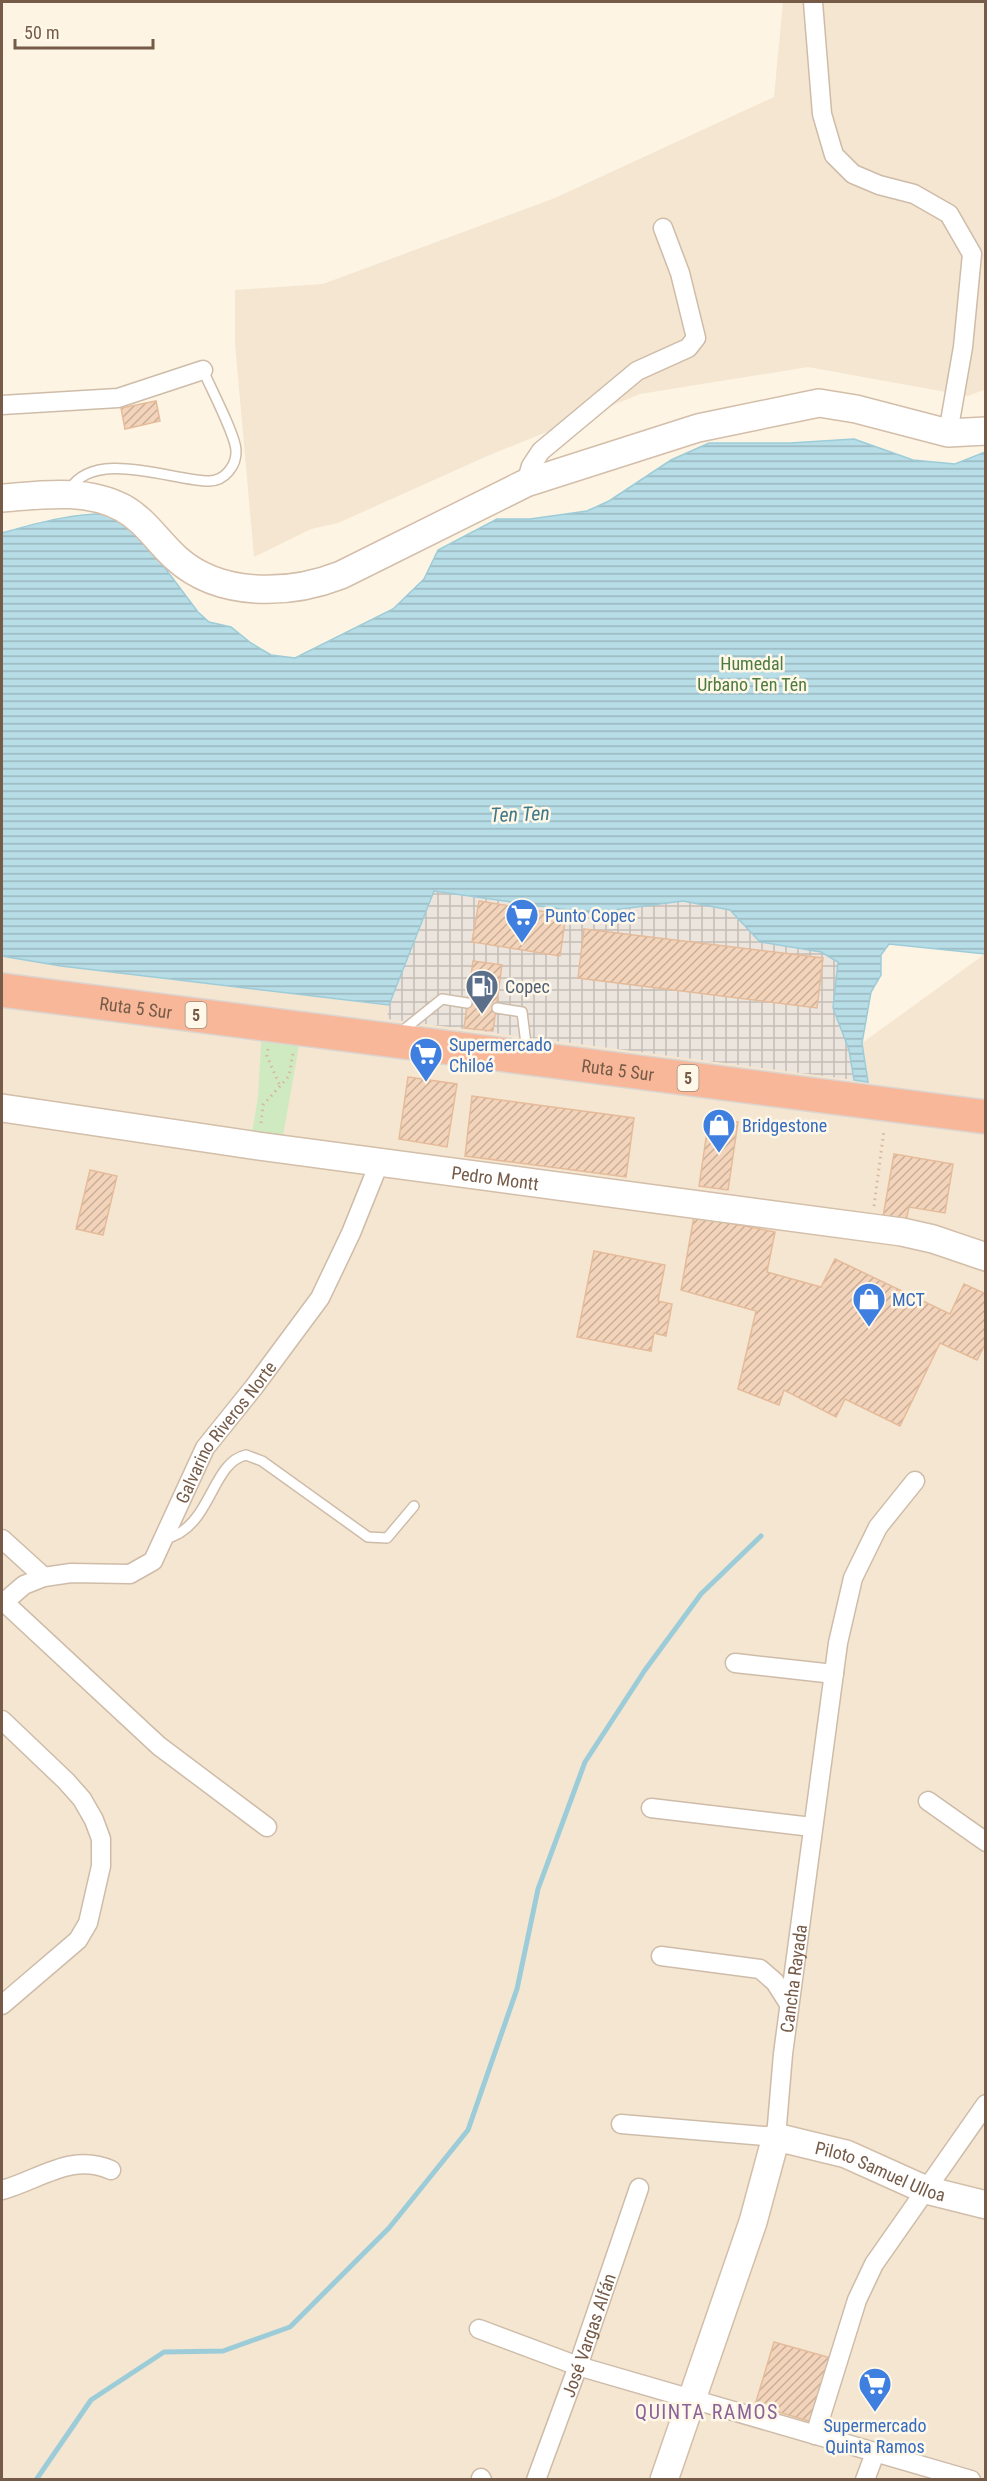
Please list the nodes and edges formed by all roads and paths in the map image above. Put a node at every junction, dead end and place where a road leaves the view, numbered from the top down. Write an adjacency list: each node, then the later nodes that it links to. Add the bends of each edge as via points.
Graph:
1 (813, 2): 6 (street, via 822,114 834,155 853,174 914,194 949,214 972,254 963,347)
2 (663, 228): 7 (street, via 680,273 696,338 688,348 637,371 542,451 531,466)
3 (203, 370): 4 (street, via 118,399); 8 (lane, via 235,443 236,458 224,476 211,482 118,469 81,478)
4 (2, 405)
5 (986, 431): 6 (street)
6 (948, 433): 7 (street, via 819,403 698,428)
7 (526, 483): 8 (street, via 341,575 284,590 246,588 210,578 177,559 149,528 122,507)
8 (68, 494): 9 (street)
9 (2, 498)
10 (2, 990): 13 (highway, Ruta 5 Sur / 5)
11 (467, 1003): 14 (lane, via 442,999)
12 (497, 1008): 15 (lane, via 522,1012)
13 (286, 1026): 14 (highway, Ruta 5 Sur / 5); 16 (path, via 289,1076); 16 (path, via 267,1056)
14 (391, 1040): 15 (highway, Ruta 5 Sur / 5)
15 (528, 1058): 17 (highway, Ruta 5 Sur / 5)
16 (280, 1086): 20 (path, via 263,1106)
17 (888, 1104): 19 (highway, Ruta 5 Sur / 5); 22 (path)
18 (2, 1108): 20 (street, Pedro Montt)
19 (986, 1117)
20 (258, 1146): 21 (street, Pedro Montt)
21 (380, 1161): 22 (street, Pedro Montt); 27 (street, Galvarino Riveros Norte, via 320,1298 205,1449)
22 (871, 1227): 23 (street, Pedro Montt, via 933,1239)
23 (986, 1257)
24 (915, 1481): 31 (street, Cancha Rayada, via 878,1527 854,1578)
25 (414, 1506): 27 (lane, via 387,1538 368,1537 262,1461 246,1455 230,1464 187,1530)
26 (2, 1539): 28 (street)
27 (164, 1539): 28 (street, Galvarino Riveros Norte, via 153,1561 130,1574 71,1573)
28 (44, 1577): 29 (street, Galvarino Riveros Norte, via 24,1585)
29 (3, 1603): 35 (street, via 159,1746)
30 (735, 1663): 31 (street)
31 (834, 1674): 36 (street, Cancha Rayada)
32 (2, 1720): 40 (street, via 82,1799 101,1839 101,1866 88,1923 78,1940)
33 (928, 1801): 37 (street)
34 (651, 1808): 36 (street)
35 (267, 1827)
36 (812, 1827): 39 (street, Cancha Rayada)
37 (986, 1842)
38 (661, 1956): 39 (street, via 760,1969)
39 (789, 2004): 43 (street, Cancha Rayada)
40 (2, 2006)
41 (986, 2104): 47 (street)
42 (621, 2124): 43 (street)
43 (776, 2137): 47 (street, Piloto Samuel Ulloa, via 846,2154); 51 (street, Cancha Rayada, via 753,2222)
44 (111, 2170): 46 (street, via 94,2164 72,2164)
45 (639, 2188): 50 (street, José Vargas Alfán)
46 (2, 2190)
47 (926, 2190): 48 (street, Piloto Samuel Ulloa); 52 (street, via 874,2264 857,2300)
48 (986, 2205)
49 (479, 2329): 50 (street)
50 (578, 2366): 51 (street); 54 (street, José Vargas Alfán)
51 (692, 2400): 52 (street); 55 (street, Cancha Rayada)
52 (815, 2435): 53 (street)
53 (875, 2453): 56 (street); 57 (street)
54 (536, 2480)
55 (664, 2480)
56 (865, 2480)
57 (970, 2480)

